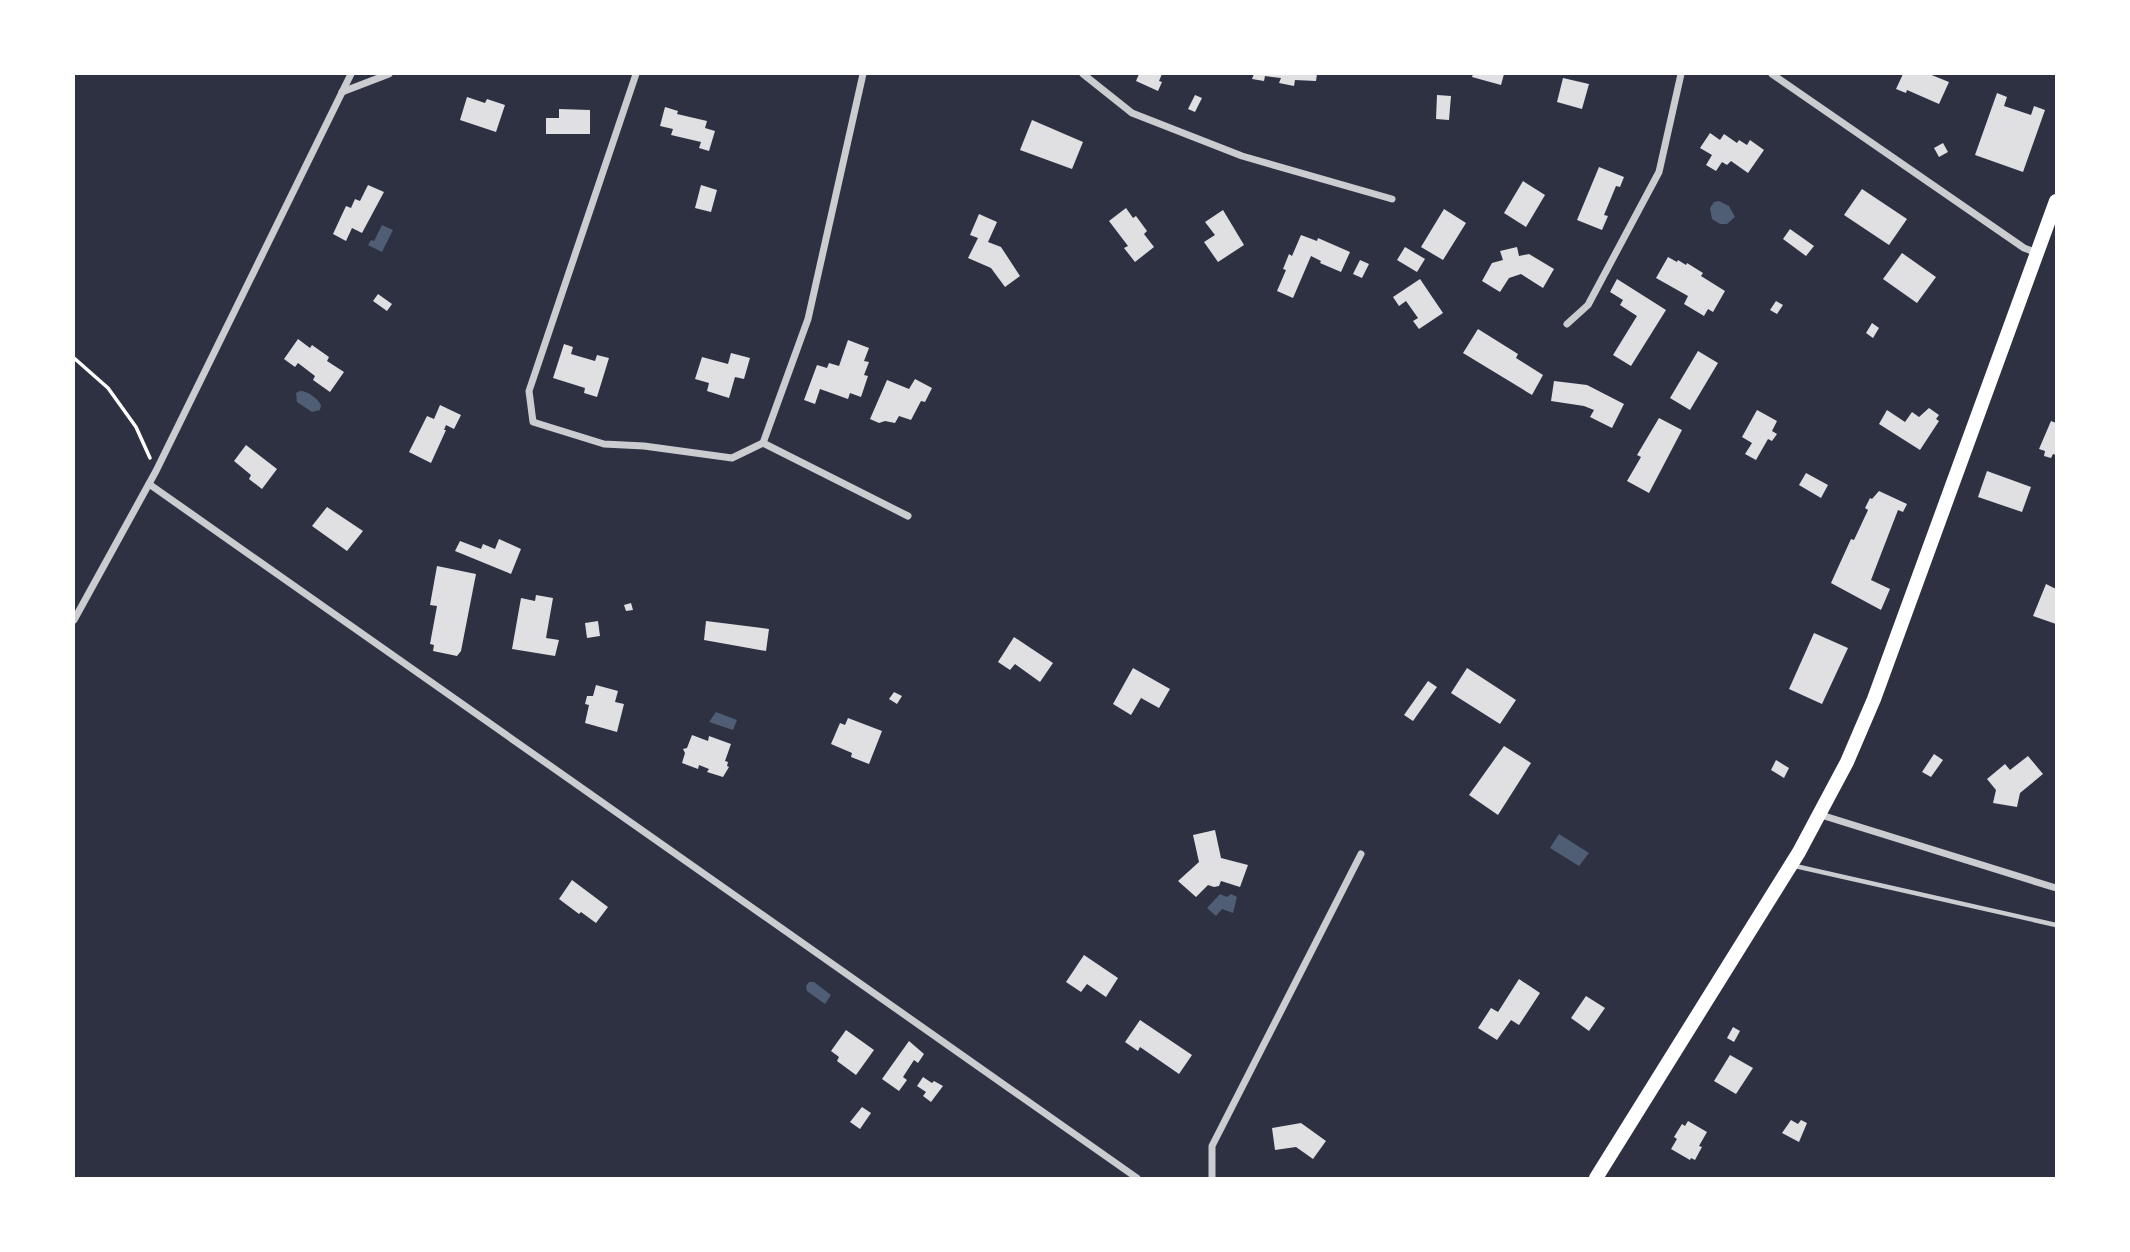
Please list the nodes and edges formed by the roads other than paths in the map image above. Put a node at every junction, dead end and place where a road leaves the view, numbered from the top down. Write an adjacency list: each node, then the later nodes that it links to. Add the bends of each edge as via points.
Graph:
1 (351, 74): 8 (street)
2 (389, 74): 8 (street)
3 (636, 74): 13 (street, via 529,391 533,422 604,444 732,458)
4 (863, 74): 13 (street, via 808,319)
5 (1083, 74): 9 (street, via 1132,113 1242,156)
6 (1681, 74): 12 (street, via 1659,172 1588,305)
7 (1772, 74): 11 (street)
8 (342, 92): 14 (street)
9 (1392, 199)
10 (2056, 201): 11 (main road)
11 (2037, 253): 17 (main road, via 1874,699)
12 (1567, 324)
13 (763, 443): 15 (street)
14 (149, 484): 16 (street); 22 (street)
15 (908, 516)
16 (74, 620)
17 (1821, 815): 19 (main road); 20 (street)
18 (1361, 854): 23 (street, via 1212,1146)
19 (1791, 865): 21 (lane); 24 (main road)
20 (2056, 888)
21 (2056, 925)
22 (1138, 1178)
23 (1212, 1178)
24 (1596, 1178)

